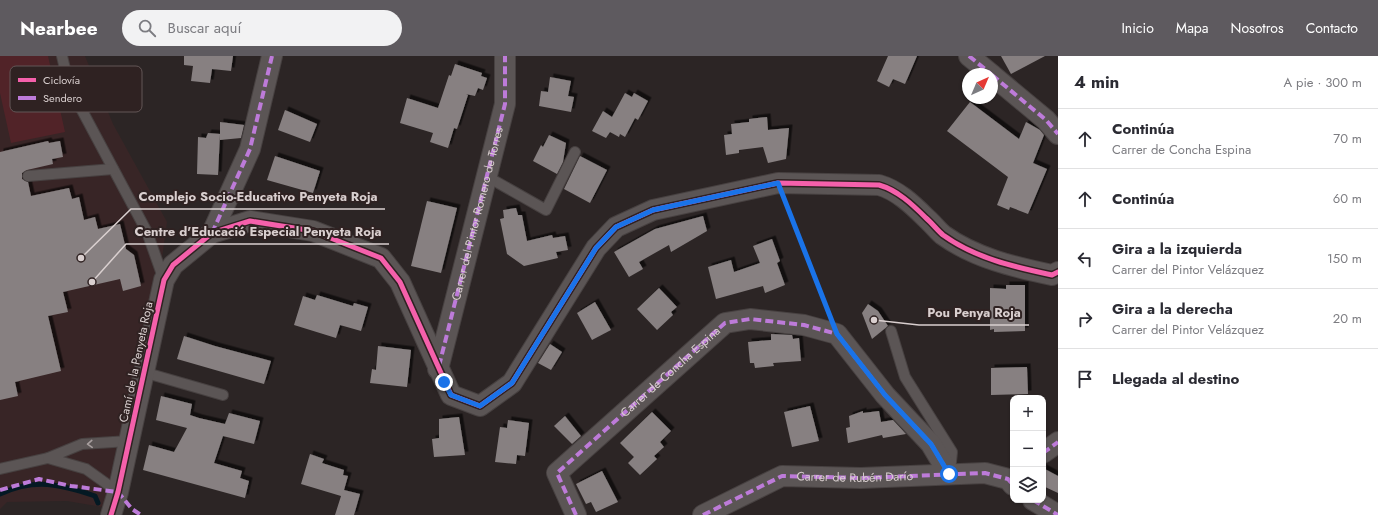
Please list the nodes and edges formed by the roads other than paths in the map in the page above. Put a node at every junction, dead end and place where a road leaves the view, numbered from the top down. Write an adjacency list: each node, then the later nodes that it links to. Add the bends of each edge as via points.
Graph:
1 (62, 56): 5 (lane)
2 (272, 56): 14 (street, via 250,149)
3 (506, 56): 13 (street, Carrer del Pintor Romero de Torres, via 505,104)
4 (969, 56): 6 (street)
5 (64, 66)
6 (984, 68)
7 (998, 80): 9 (street, via 1046,120)
8 (83, 112): 11 (lane)
9 (1058, 134)
10 (576, 152): 13 (lane, via 546,210)
11 (113, 169): 12 (lane); 16 (lane, via 147,232)
12 (28, 176)
13 (486, 176): 18 (street, Carrer del Pintor Romero de Torres)
14 (212, 233): 16 (street, Camí de la Penyeta Roja, via 173,265); 18 (street, via 250,221 313,231 381,258 400,282)
15 (1058, 272): 18 (street, via 1052,275 1007,265 960,247 941,234 891,189 865,184 778,183 653,210 616,227 596,248 512,383 480,406 451,395)
16 (164, 280): 19 (street, Camí de la Penyeta Roja)
17 (891, 331): 26 (lane, via 905,377 952,452)
18 (438, 369)
19 (143, 372): 20 (lane); 21 (street, Camí de la Penyeta Roja)
20 (223, 395)
21 (129, 441): 24 (lane, one-way to 24, via 82,444); 28 (street, Camí de la Penyeta Roja)
22 (1058, 442): 23 (street)
23 (1046, 451)
24 (48, 458): 25 (lane); 28 (lane, via 86,469)
25 (0, 469)
26 (949, 474): 27 (street, Carrer de Rubén Darío, via 985,473); 31 (street, Carrer de Concha Espina, via 931,444 885,395 837,334 804,325 750,319 726,323 557,474); 32 (street, Carrer de Rubén Darío, via 861,478 782,476)
27 (1010, 480)
28 (118, 492): 30 (street, Camí de la Penyeta Roja)
29 (1038, 503): 33 (street)
30 (111, 515)
31 (576, 515)
32 (703, 515)
33 (1058, 515)

